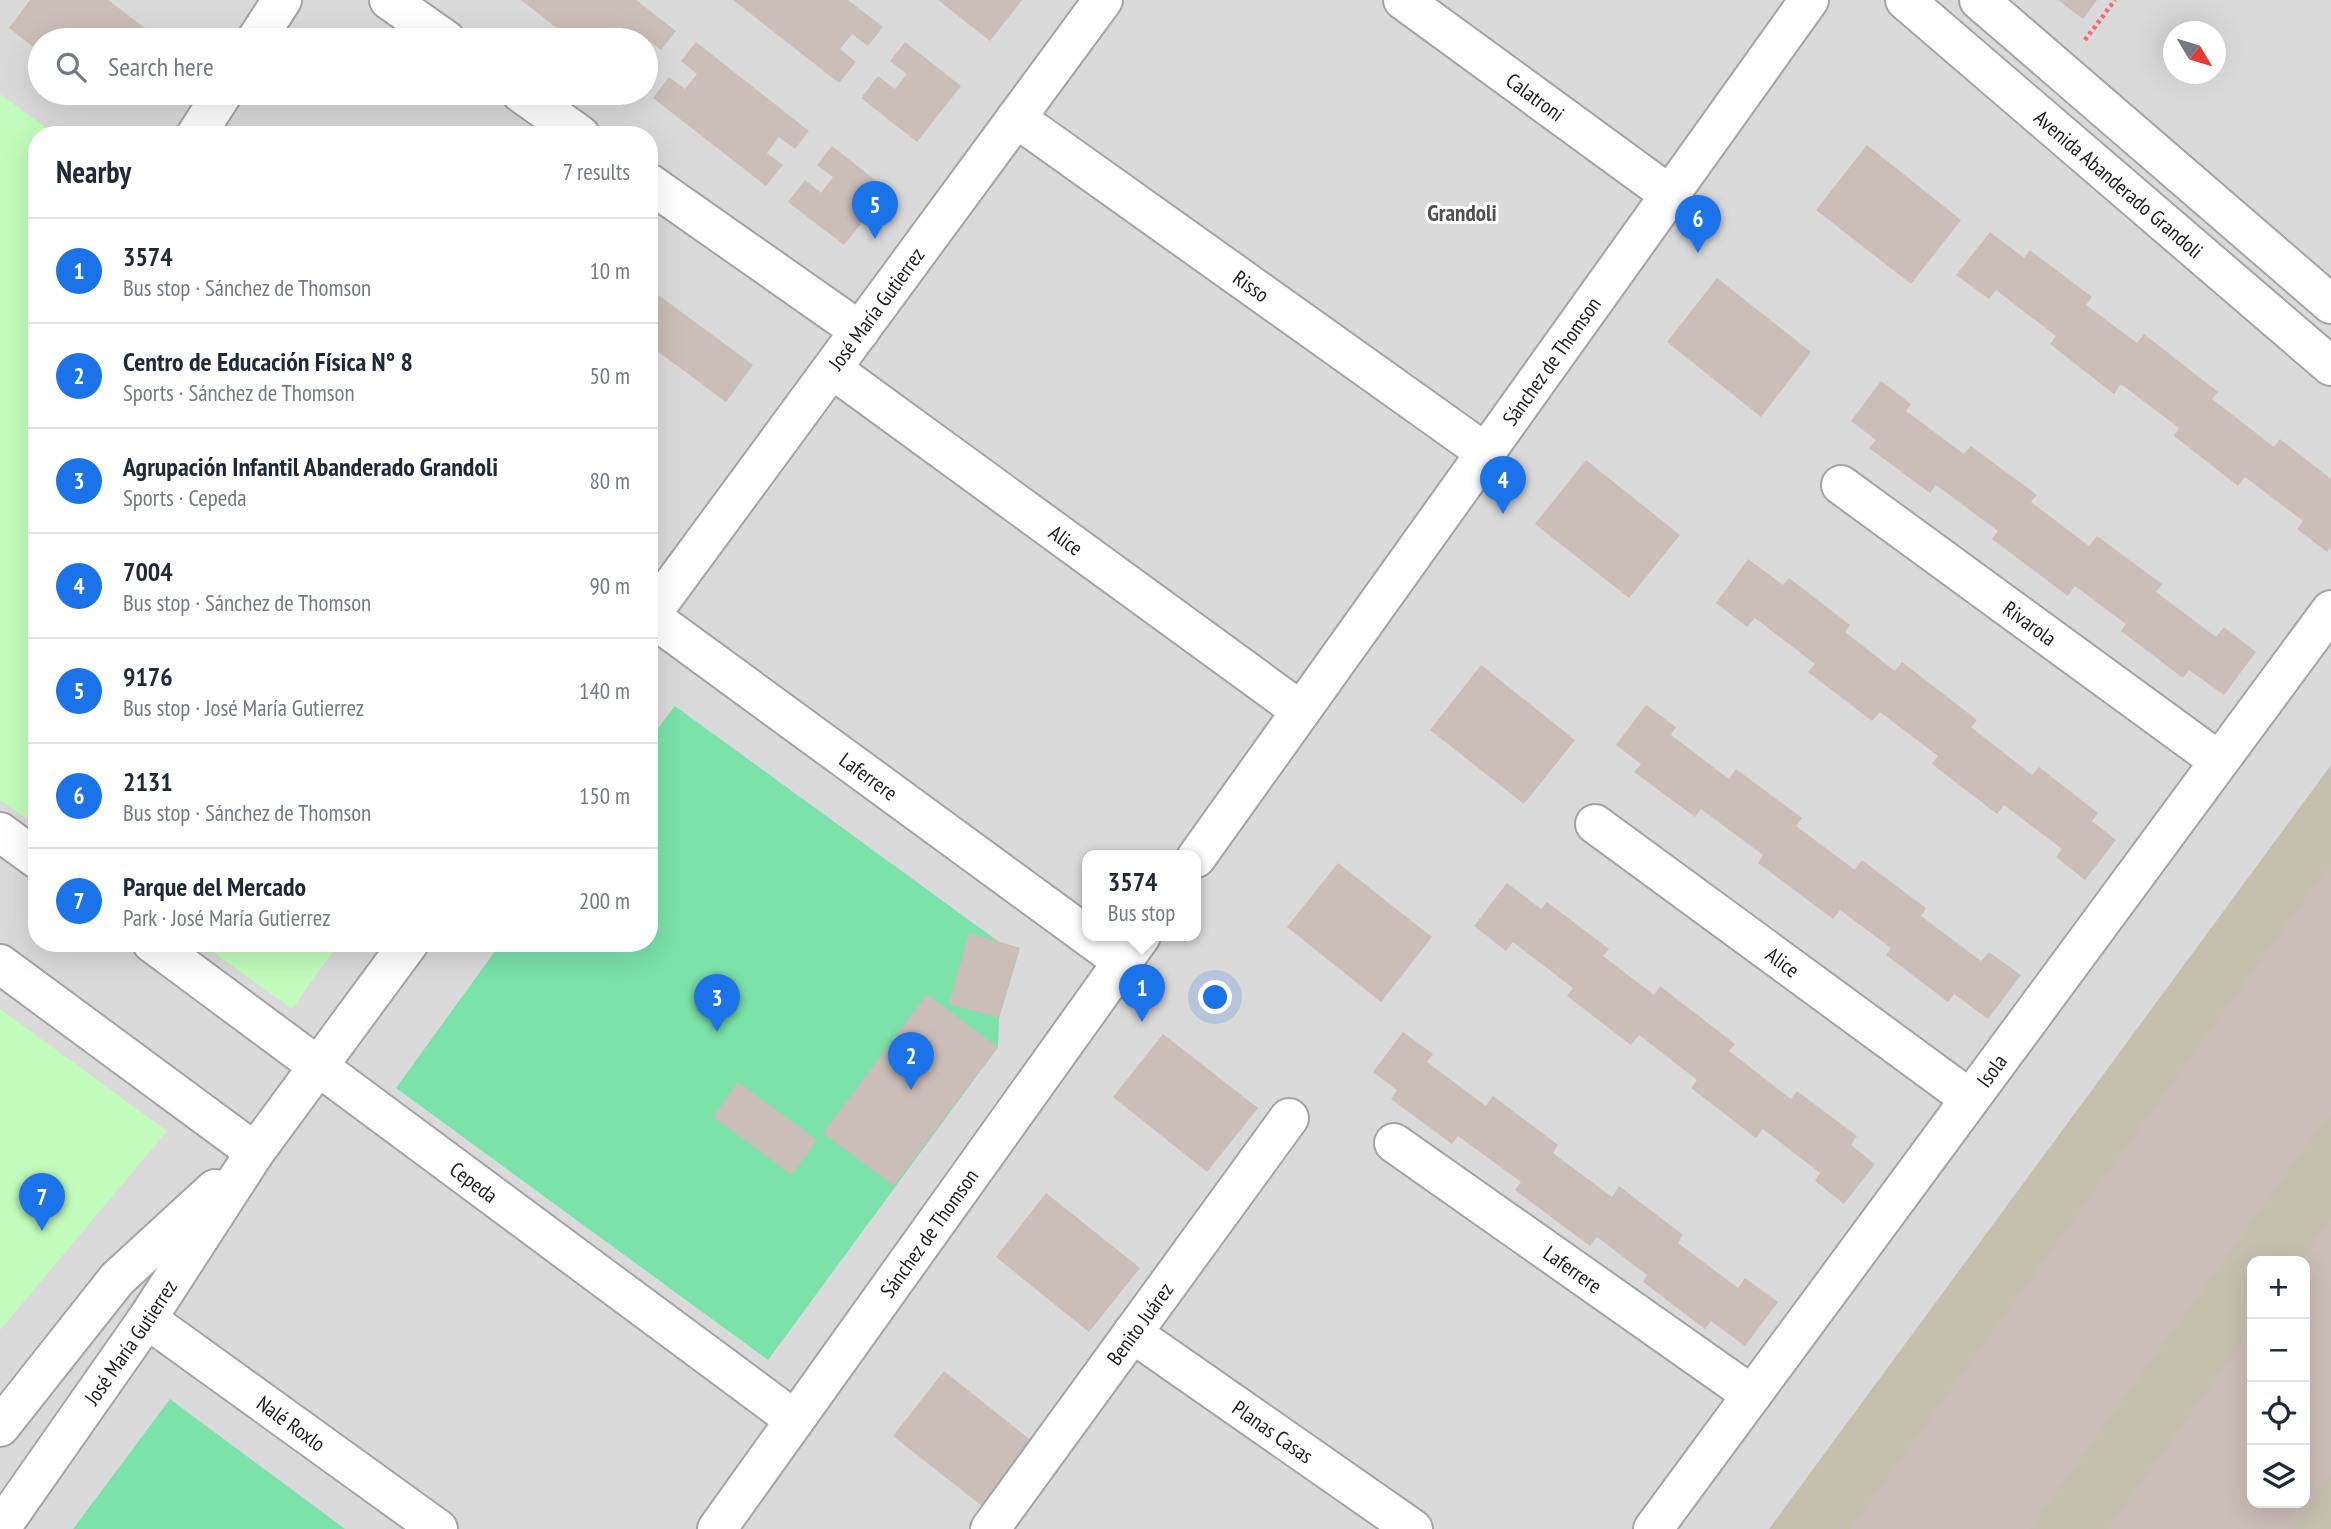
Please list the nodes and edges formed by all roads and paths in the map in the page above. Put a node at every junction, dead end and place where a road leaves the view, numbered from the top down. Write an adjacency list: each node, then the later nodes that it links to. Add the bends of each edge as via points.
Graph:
1 (282, 0): 9 (street)
2 (389, 0): 10 (street)
3 (1103, 0): 14 (street, José María Gutierrez)
4 (1403, 0): 18 (street, Calatroni)
5 (1809, 0): 18 (street, Sánchez de Thomson)
6 (1905, 0): 21 (street, Avenida Abanderado Grandoli)
7 (1979, 0): 11 (street)
8 (2115, 0): 11 (path)
9 (264, 28)
10 (429, 28)
11 (2061, 71): 19 (street)
12 (215, 105): 15 (street)
13 (538, 105): 16 (street)
14 (1016, 118): 20 (street, José María Gutierrez); 23 (street, Risso)
15 (202, 126)
16 (567, 126)
17 (658, 189): 20 (street)
18 (1670, 195): 23 (street, Sánchez de Thomson)
19 (2331, 304)
20 (860, 331): 22 (street, José María Gutierrez)
21 (2331, 366)
22 (832, 369): 25 (street, José María Gutierrez); 28 (street, Alice)
23 (1486, 453): 28 (street, Sánchez de Thomson)
24 (1841, 485): 29 (street, Rivarola)
25 (658, 605)
26 (2331, 610): 29 (street, Isola)
27 (658, 623): 34 (street, Laferrere)
28 (1301, 711): 32 (street, Sánchez de Thomson)
29 (2219, 761): 40 (street, Isola)
30 (1595, 824): 40 (street, Alice)
31 (0, 832): 33 (street)
32 (1201, 851)
33 (28, 852)
34 (1082, 915)
35 (1132, 949): 47 (street, Sánchez de Thomson)
36 (164, 952): 39 (street, Cepeda)
37 (402, 952): 39 (street, José María Gutierrez)
38 (0, 964): 43 (street)
39 (318, 1065): 43 (street, José María Gutierrez); 47 (street, Cepeda)
40 (1970, 1099): 46 (street, Isola)
41 (1289, 1118): 45 (street, Benito Juárez)
42 (1394, 1143): 46 (street, Laferrere)
43 (255, 1152): 44 (street, José María Gutierrez); 48 (street, José María Gutierrez, via 117,1279)
44 (147, 1319): 49 (street, José María Gutierrez); 50 (street, Nalé Roxlo)
45 (1132, 1333): 52 (street, Benito Juárez); 53 (street, Planas Casas)
46 (1752, 1395): 54 (street, Isola)
47 (795, 1420): 51 (street, Sánchez de Thomson)
48 (0, 1427)
49 (0, 1528)
50 (438, 1529)
51 (717, 1529)
52 (990, 1529)
53 (1413, 1529)
54 (1653, 1529)

